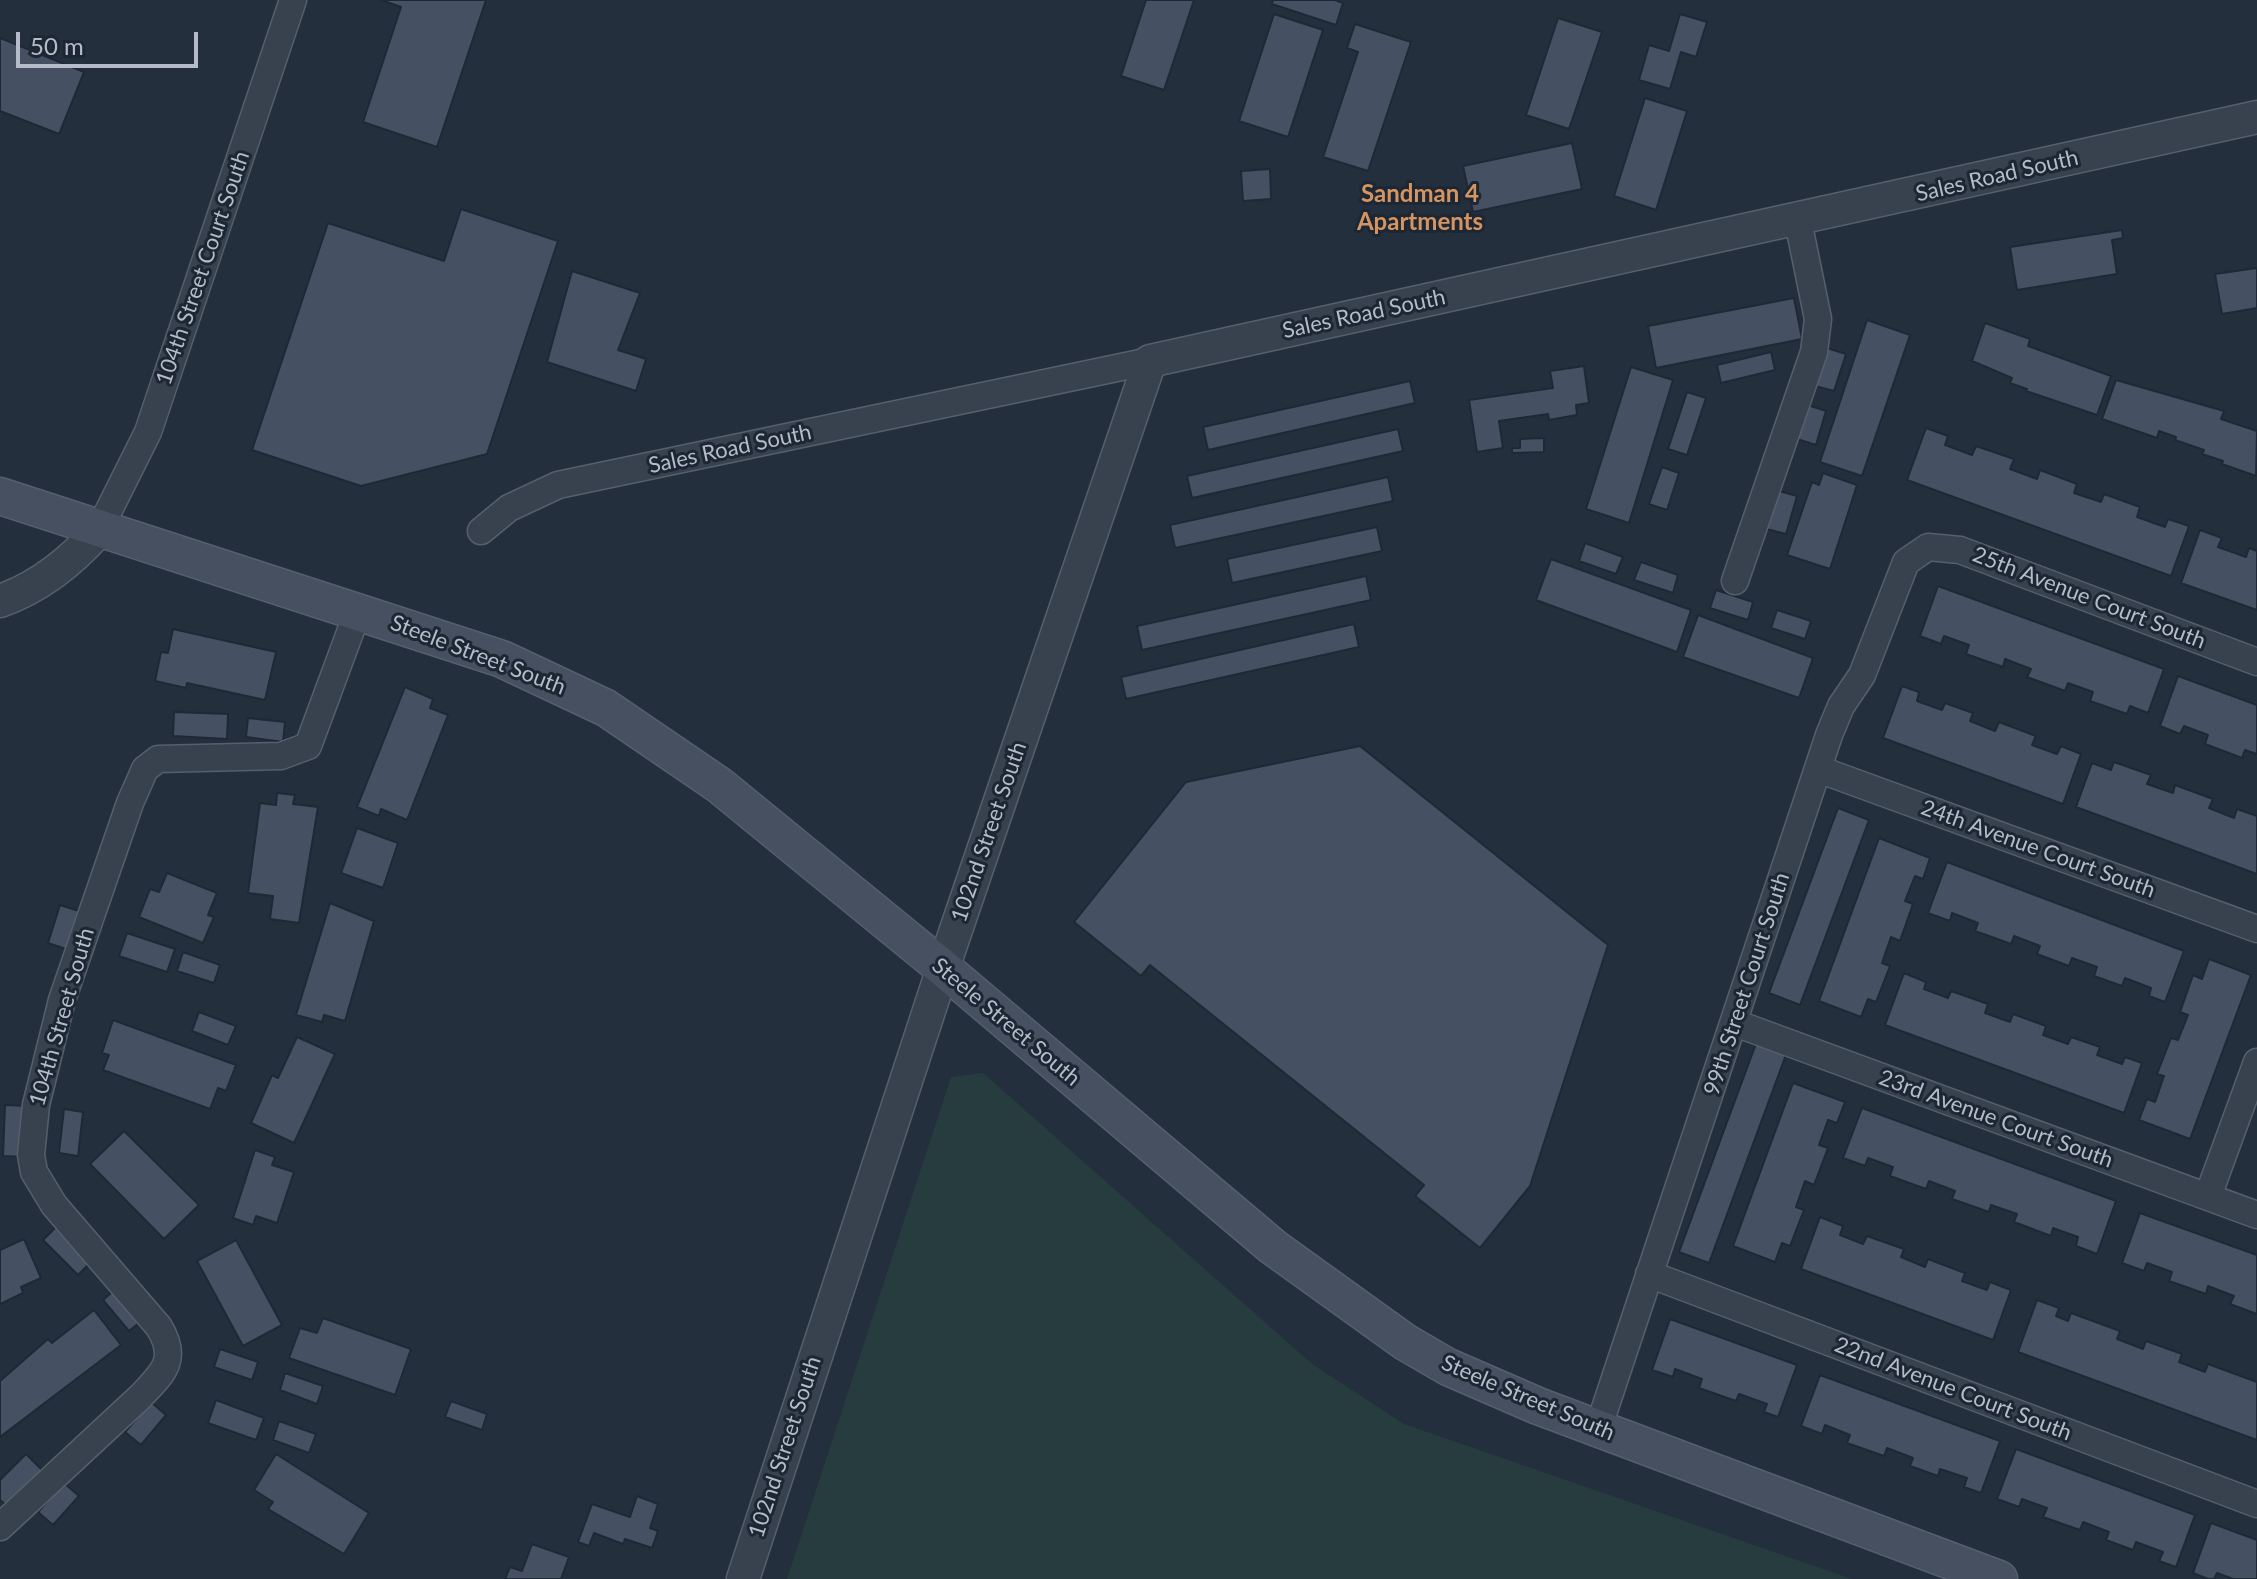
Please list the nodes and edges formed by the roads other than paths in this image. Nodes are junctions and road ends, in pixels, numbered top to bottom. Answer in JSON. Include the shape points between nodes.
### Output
{"nodes":[{"id":1,"x":293,"y":0,"type":"edge"},
{"id":2,"x":2257,"y":117,"type":"edge"},
{"id":3,"x":1798,"y":221,"type":"junction"},
{"id":4,"x":1150,"y":361,"type":"junction"},
{"id":5,"x":0,"y":496,"type":"edge"},
{"id":6,"x":99,"y":530,"type":"junction"},
{"id":7,"x":481,"y":531,"type":"dead end"},
{"id":8,"x":1919,"y":550,"type":"joint"},
{"id":9,"x":1735,"y":581,"type":"dead end"},
{"id":10,"x":0,"y":601,"type":"edge"},
{"id":11,"x":358,"y":611,"type":"junction"},
{"id":12,"x":2257,"y":662,"type":"edge"},
{"id":13,"x":1818,"y":769,"type":"junction"},
{"id":14,"x":2257,"y":929,"type":"edge"},
{"id":15,"x":943,"y":968,"type":"junction"},
{"id":16,"x":1735,"y":1023,"type":"junction"},
{"id":17,"x":2257,"y":1062,"type":"edge"},
{"id":18,"x":2208,"y":1196,"type":"junction"},
{"id":19,"x":2257,"y":1215,"type":"edge"},
{"id":20,"x":1649,"y":1274,"type":"junction"},
{"id":21,"x":1598,"y":1429,"type":"junction"},
{"id":22,"x":2257,"y":1504,"type":"edge"},
{"id":23,"x":0,"y":1527,"type":"edge"},
{"id":24,"x":743,"y":1579,"type":"edge"},
{"id":25,"x":1999,"y":1579,"type":"edge"}],
"edges":[{"from":1,"to":6,"type":"street","name":"104th Street Court South","via":[[148,432]]},
{"from":2,"to":3,"type":"street","name":"Sales Road South"},
{"from":3,"to":4,"type":"street","name":"Sales Road South"},
{"from":3,"to":9,"type":"street","via":[[1818,319],[1814,352]]},
{"from":4,"to":7,"type":"street","name":"Sales Road South","via":[[558,485],[509,508]]},
{"from":4,"to":15,"type":"street","name":"102nd Street South"},
{"from":5,"to":6,"type":"main road","name":"Steele Street South"},
{"from":6,"to":10,"type":"street","via":[[73,560]]},
{"from":6,"to":11,"type":"main road","name":"Steele Street South"},
{"from":8,"to":12,"type":"street","name":"25th Avenue Court South","via":[[1960,550]]},
{"from":8,"to":13,"type":"street","name":"99th Street Court South","via":[[1899,576],[1862,675],[1841,706]]},
{"from":11,"to":15,"type":"main road","name":"Steele Street South","via":[[502,659],[629,721],[719,785]]},
{"from":11,"to":23,"type":"street","name":"104th Street South","via":[[313,738],[301,751],[158,759],[145,769],[130,803],[62,1000],[36,1105],[31,1155],[34,1172],[54,1205],[159,1327],[169,1358],[139,1398]]},
{"from":13,"to":14,"type":"street","name":"24th Avenue Court South"},
{"from":13,"to":16,"type":"street","name":"99th Street Court South"},
{"from":15,"to":21,"type":"main road","name":"Steele Street South","via":[[1273,1247],[1367,1318],[1448,1367]]},
{"from":15,"to":24,"type":"street","name":"102nd Street South"},
{"from":16,"to":18,"type":"street","name":"23rd Avenue Court South"},
{"from":16,"to":20,"type":"street","name":"99th Street Court South"},
{"from":17,"to":18,"type":"street"},
{"from":18,"to":19,"type":"street","name":"23rd Avenue Court South"},
{"from":20,"to":21,"type":"street","name":"99th Street Court South"},
{"from":20,"to":22,"type":"street","name":"22nd Avenue Court South"},
{"from":21,"to":25,"type":"main road","name":"Steele Street South"}]}
